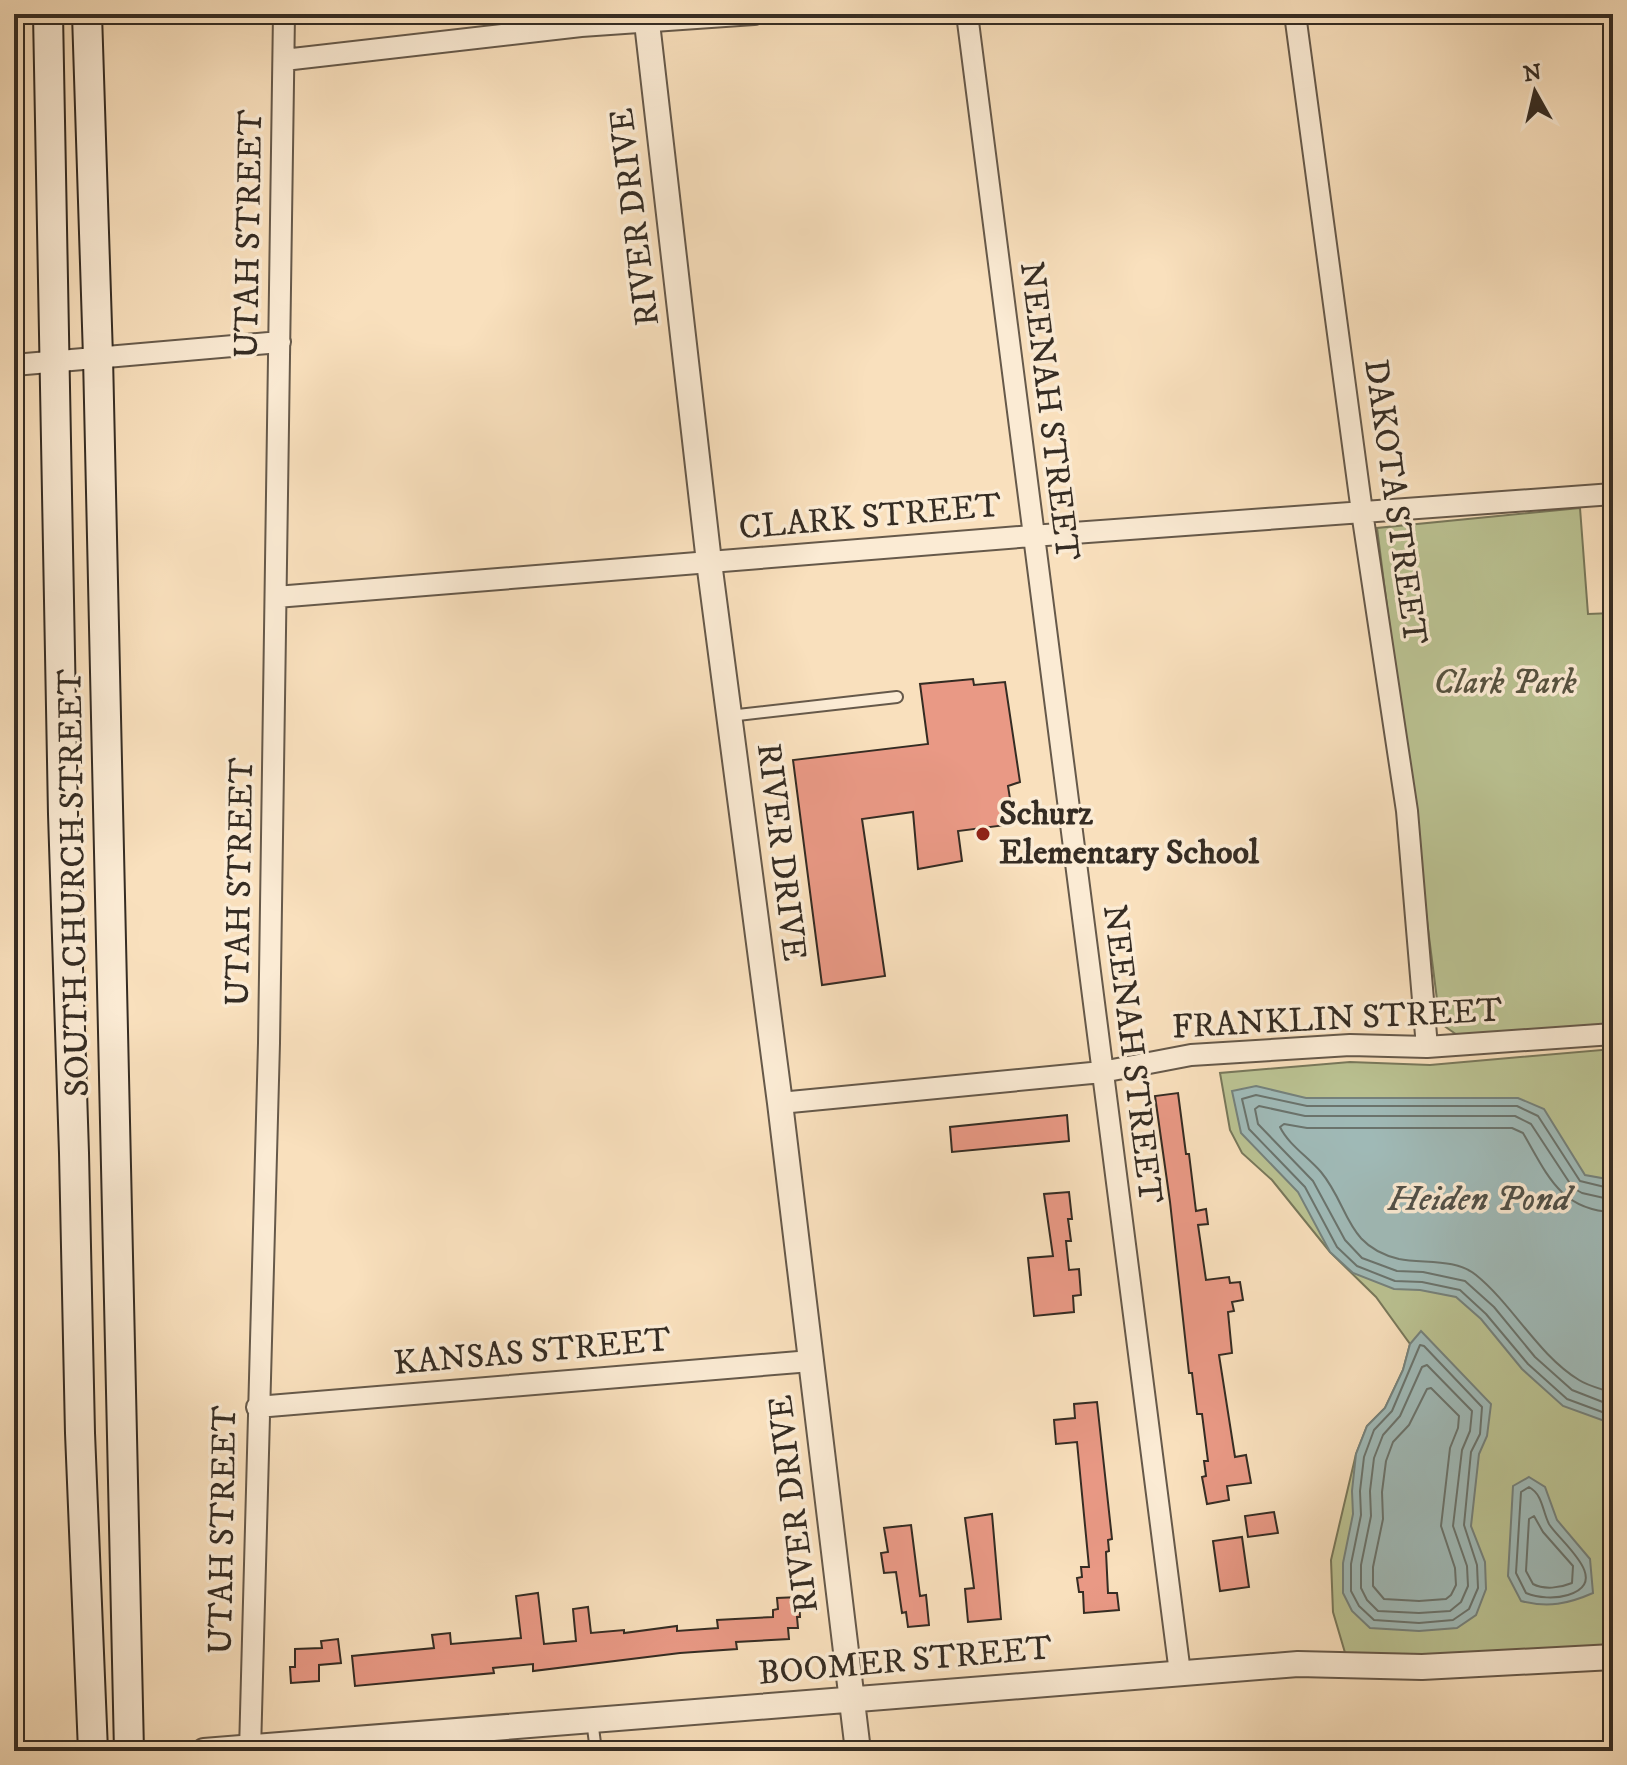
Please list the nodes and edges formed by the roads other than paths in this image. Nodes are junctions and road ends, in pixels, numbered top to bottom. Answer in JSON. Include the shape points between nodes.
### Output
{"nodes":[{"id":1,"x":48,"y":14,"type":"edge"},
{"id":2,"x":87,"y":14,"type":"edge"},
{"id":3,"x":284,"y":14,"type":"edge"},
{"id":4,"x":754,"y":14,"type":"edge"},
{"id":5,"x":967,"y":14,"type":"edge"},
{"id":6,"x":1295,"y":14,"type":"edge"},
{"id":7,"x":646,"y":18,"type":"edge"},
{"id":8,"x":284,"y":60,"type":"junction"},
{"id":9,"x":280,"y":342,"type":"junction"},
{"id":10,"x":98,"y":357,"type":"junction"},
{"id":11,"x":54,"y":360,"type":"junction"},
{"id":12,"x":14,"y":365,"type":"edge"},
{"id":13,"x":1613,"y":494,"type":"edge"},
{"id":14,"x":1362,"y":512,"type":"junction"},
{"id":15,"x":1032,"y":536,"type":"junction"},
{"id":16,"x":709,"y":562,"type":"junction"},
{"id":17,"x":276,"y":597,"type":"junction"},
{"id":18,"x":897,"y":697,"type":"dead end"},
{"id":19,"x":729,"y":716,"type":"junction"},
{"id":20,"x":1613,"y":1034,"type":"edge"},
{"id":21,"x":1427,"y":1047,"type":"junction"},
{"id":22,"x":1102,"y":1072,"type":"junction"},
{"id":23,"x":780,"y":1103,"type":"junction"},
{"id":24,"x":811,"y":1361,"type":"junction"},
{"id":25,"x":257,"y":1407,"type":"junction"},
{"id":26,"x":1613,"y":1657,"type":"edge"},
{"id":27,"x":1180,"y":1673,"type":"junction"},
{"id":28,"x":852,"y":1699,"type":"junction"},
{"id":29,"x":592,"y":1720,"type":"junction"},
{"id":30,"x":387,"y":1744,"type":"edge"},
{"id":31,"x":250,"y":1750,"type":"edge"},
{"id":32,"x":93,"y":1751,"type":"edge"},
{"id":33,"x":129,"y":1751,"type":"edge"},
{"id":34,"x":204,"y":1751,"type":"edge"},
{"id":35,"x":596,"y":1751,"type":"edge"},
{"id":36,"x":858,"y":1751,"type":"edge"}],
"edges":[{"from":1,"to":11,"type":"main road","name":"SOUTH CHURCH STREET"},
{"from":2,"to":10,"type":"main road","name":"SOUTH CHURCH STREET"},
{"from":3,"to":8,"type":"street","name":"UTAH STREET"},
{"from":4,"to":7,"type":"street"},
{"from":5,"to":15,"type":"street","name":"NEENAH STREET"},
{"from":6,"to":14,"type":"street","name":"DAKOTA STREET"},
{"from":7,"to":8,"type":"street"},
{"from":7,"to":16,"type":"street","name":"RIVER DRIVE"},
{"from":8,"to":9,"type":"street","name":"UTAH STREET"},
{"from":9,"to":10,"type":"street"},
{"from":9,"to":17,"type":"street","name":"UTAH STREET"},
{"from":10,"to":11,"type":"street"},
{"from":10,"to":33,"type":"main road","name":"SOUTH CHURCH STREET"},
{"from":11,"to":12,"type":"street"},
{"from":11,"to":32,"type":"main road","name":"SOUTH CHURCH STREET","via":[[62,798]]},
{"from":13,"to":14,"type":"street","name":"CLARK STREET"},
{"from":14,"to":15,"type":"street","name":"CLARK STREET"},
{"from":14,"to":21,"type":"street","name":"DAKOTA STREET","via":[[1407,811]]},
{"from":15,"to":16,"type":"street","name":"CLARK STREET"},
{"from":15,"to":22,"type":"street","name":"NEENAH STREET"},
{"from":16,"to":17,"type":"street","name":"CLARK STREET"},
{"from":16,"to":19,"type":"street","name":"RIVER DRIVE"},
{"from":17,"to":25,"type":"street","name":"UTAH STREET"},
{"from":18,"to":19,"type":"lane"},
{"from":19,"to":23,"type":"street","name":"RIVER DRIVE"},
{"from":20,"to":21,"type":"street","name":"FRANKLIN STREET"},
{"from":21,"to":22,"type":"street","name":"FRANKLIN STREET","via":[[1350,1045],[1191,1055]]},
{"from":22,"to":23,"type":"street","name":"FRANKLIN STREET"},
{"from":22,"to":27,"type":"street","name":"NEENAH STREET"},
{"from":23,"to":24,"type":"street","name":"RIVER DRIVE"},
{"from":24,"to":25,"type":"street","name":"KANSAS STREET"},
{"from":24,"to":28,"type":"street","name":"RIVER DRIVE"},
{"from":25,"to":31,"type":"street","name":"UTAH STREET"},
{"from":26,"to":27,"type":"street","name":"BOOMER STREET","via":[[1422,1667],[1298,1664]]},
{"from":27,"to":28,"type":"street","name":"BOOMER STREET"},
{"from":28,"to":29,"type":"street","name":"BOOMER STREET"},
{"from":28,"to":36,"type":"street","name":"RIVER DRIVE"},
{"from":29,"to":30,"type":"street","name":"BOOMER STREET"},
{"from":29,"to":35,"type":"lane"},
{"from":30,"to":31,"type":"street","name":"BOOMER STREET"},
{"from":31,"to":34,"type":"street","name":"BOOMER STREET"}]}
